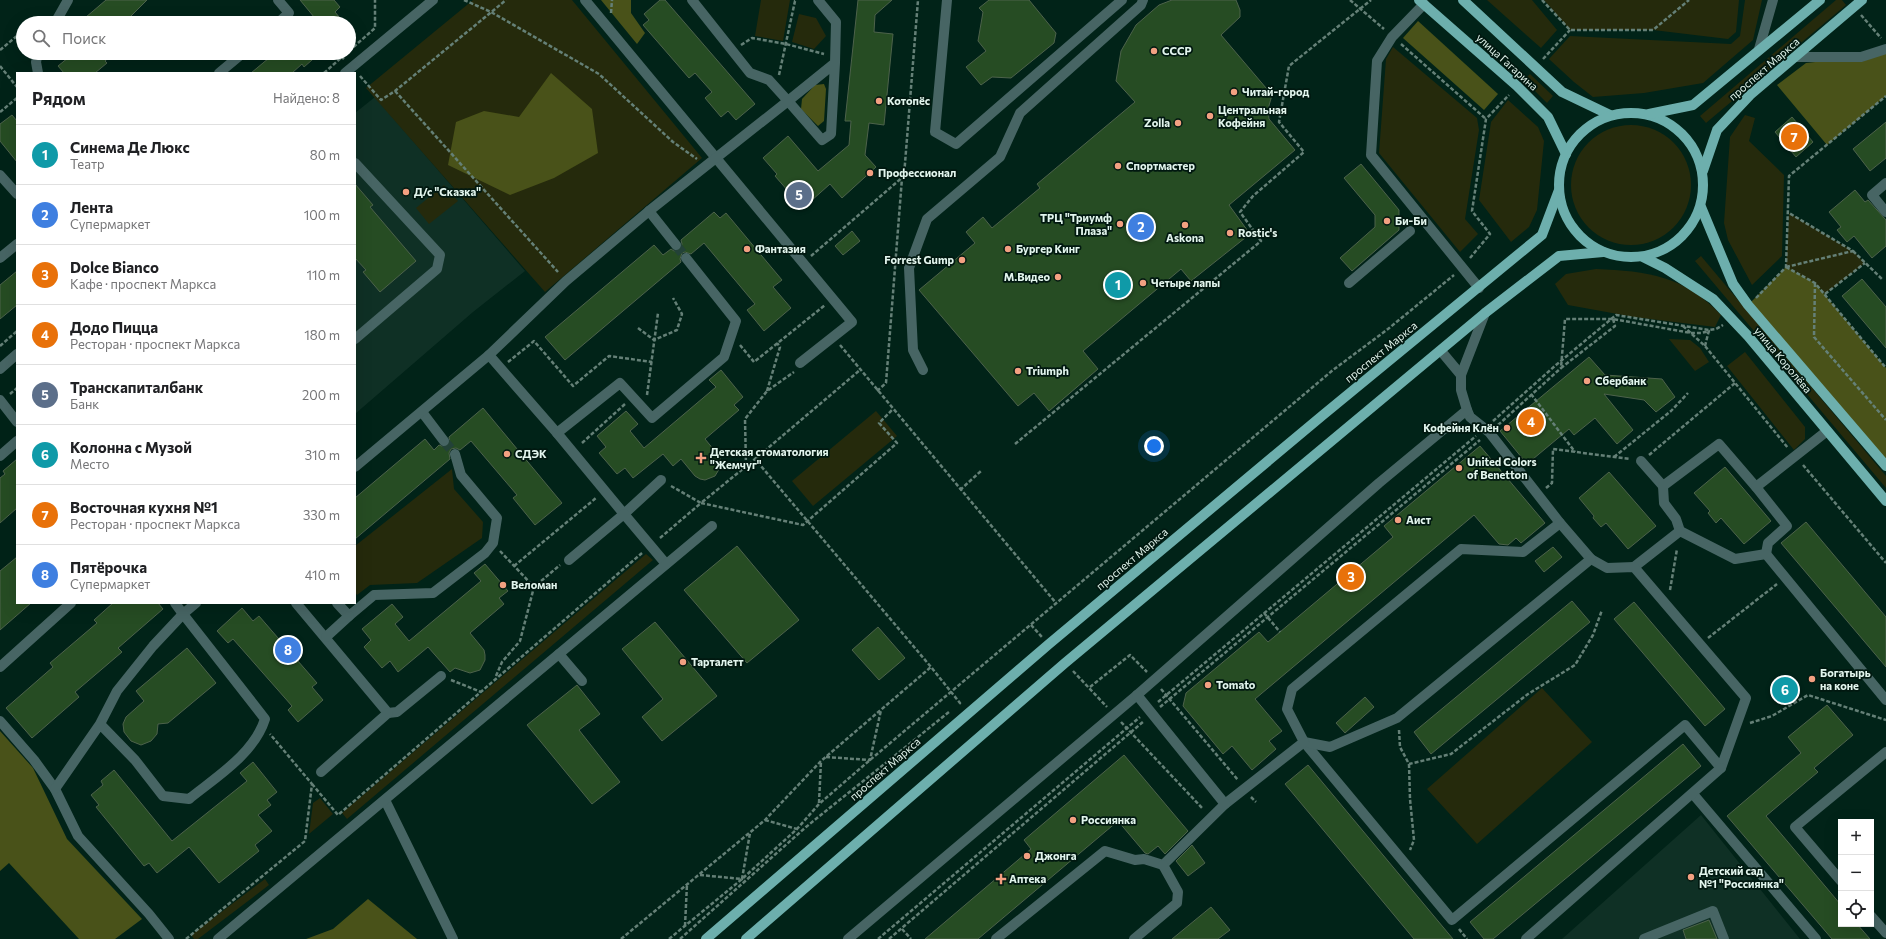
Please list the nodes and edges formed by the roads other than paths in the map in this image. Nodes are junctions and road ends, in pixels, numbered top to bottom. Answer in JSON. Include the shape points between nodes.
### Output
{"nodes":[{"id":1,"x":68,"y":0,"type":"edge"},
{"id":2,"x":278,"y":0,"type":"edge"},
{"id":3,"x":433,"y":0,"type":"edge"},
{"id":4,"x":585,"y":0,"type":"edge"},
{"id":5,"x":692,"y":0,"type":"edge"},
{"id":6,"x":818,"y":0,"type":"edge"},
{"id":7,"x":947,"y":0,"type":"edge"},
{"id":8,"x":1122,"y":0,"type":"edge"},
{"id":9,"x":1143,"y":0,"type":"edge"},
{"id":10,"x":1463,"y":0,"type":"edge"},
{"id":11,"x":1773,"y":0,"type":"edge"},
{"id":12,"x":1820,"y":0,"type":"edge"},
{"id":13,"x":1862,"y":0,"type":"edge"},
{"id":14,"x":1421,"y":2,"type":"edge"},
{"id":15,"x":59,"y":16,"type":"edge"},
{"id":16,"x":286,"y":16,"type":"edge"},
{"id":17,"x":1759,"y":49,"type":"junction"},
{"id":18,"x":1886,"y":49,"type":"edge"},
{"id":19,"x":1796,"y":57,"type":"junction"},
{"id":20,"x":36,"y":60,"type":"edge"},
{"id":21,"x":235,"y":60,"type":"edge"},
{"id":22,"x":835,"y":60,"type":"junction"},
{"id":23,"x":348,"y":70,"type":"edge"},
{"id":24,"x":38,"y":72,"type":"edge"},
{"id":25,"x":220,"y":72,"type":"edge"},
{"id":26,"x":788,"y":101,"type":"junction"},
{"id":27,"x":1649,"y":114,"type":"junction"},
{"id":28,"x":1610,"y":115,"type":"junction"},
{"id":29,"x":1566,"y":154,"type":"junction"},
{"id":30,"x":716,"y":157,"type":"junction"},
{"id":31,"x":356,"y":164,"type":"edge"},
{"id":32,"x":1703,"y":171,"type":"junction"},
{"id":33,"x":0,"y":174,"type":"edge"},
{"id":34,"x":1886,"y":183,"type":"edge"},
{"id":35,"x":1559,"y":190,"type":"junction"},
{"id":36,"x":16,"y":193,"type":"edge"},
{"id":37,"x":1701,"y":207,"type":"junction"},
{"id":38,"x":649,"y":211,"type":"junction"},
{"id":39,"x":1886,"y":212,"type":"edge"},
{"id":40,"x":1410,"y":231,"type":"dead end"},
{"id":41,"x":16,"y":245,"type":"edge"},
{"id":42,"x":676,"y":245,"type":"tunnel mouth"},
{"id":43,"x":1603,"y":252,"type":"junction"},
{"id":44,"x":1643,"y":257,"type":"junction"},
{"id":45,"x":0,"y":258,"type":"edge"},
{"id":46,"x":686,"y":258,"type":"tunnel mouth"},
{"id":47,"x":1349,"y":283,"type":"dead end"},
{"id":48,"x":1479,"y":288,"type":"junction"},
{"id":49,"x":1485,"y":313,"type":"junction"},
{"id":50,"x":356,"y":337,"type":"edge"},
{"id":51,"x":1441,"y":351,"type":"junction"},
{"id":52,"x":16,"y":355,"type":"edge"},
{"id":53,"x":489,"y":355,"type":"junction"},
{"id":54,"x":800,"y":363,"type":"road end"},
{"id":55,"x":0,"y":369,"type":"edge"},
{"id":56,"x":923,"y":370,"type":"dead end"},
{"id":57,"x":1462,"y":375,"type":"junction"},
{"id":58,"x":0,"y":400,"type":"edge"},
{"id":59,"x":1467,"y":410,"type":"junction"},
{"id":60,"x":422,"y":412,"type":"junction"},
{"id":61,"x":16,"y":421,"type":"edge"},
{"id":62,"x":1827,"y":431,"type":"junction"},
{"id":63,"x":557,"y":433,"type":"junction"},
{"id":64,"x":444,"y":441,"type":"tunnel mouth"},
{"id":65,"x":16,"y":442,"type":"edge"},
{"id":66,"x":455,"y":454,"type":"tunnel mouth"},
{"id":67,"x":0,"y":456,"type":"edge"},
{"id":68,"x":1642,"y":461,"type":"road end"},
{"id":69,"x":356,"y":466,"type":"edge"},
{"id":70,"x":1886,"y":466,"type":"edge"},
{"id":71,"x":662,"y":480,"type":"road end"},
{"id":72,"x":1663,"y":486,"type":"junction"},
{"id":73,"x":1756,"y":487,"type":"junction"},
{"id":74,"x":1886,"y":501,"type":"edge"},
{"id":75,"x":624,"y":514,"type":"junction"},
{"id":76,"x":1560,"y":523,"type":"junction"},
{"id":77,"x":712,"y":526,"type":"dead end"},
{"id":78,"x":1680,"y":531,"type":"junction"},
{"id":79,"x":1766,"y":554,"type":"junction"},
{"id":80,"x":1591,"y":559,"type":"junction"},
{"id":81,"x":569,"y":560,"type":"road end"},
{"id":82,"x":666,"y":564,"type":"junction"},
{"id":83,"x":1634,"y":567,"type":"junction"},
{"id":84,"x":71,"y":604,"type":"edge"},
{"id":85,"x":176,"y":604,"type":"edge"},
{"id":86,"x":195,"y":604,"type":"edge"},
{"id":87,"x":297,"y":604,"type":"edge"},
{"id":88,"x":338,"y":604,"type":"edge"},
{"id":89,"x":183,"y":614,"type":"junction"},
{"id":90,"x":349,"y":616,"type":"junction"},
{"id":91,"x":326,"y":637,"type":"junction"},
{"id":92,"x":559,"y":654,"type":"junction"},
{"id":93,"x":0,"y":667,"type":"edge"},
{"id":94,"x":441,"y":676,"type":"road end"},
{"id":95,"x":582,"y":681,"type":"dead end"},
{"id":96,"x":1137,"y":695,"type":"junction"},
{"id":97,"x":1886,"y":700,"type":"edge"},
{"id":98,"x":388,"y":713,"type":"junction"},
{"id":99,"x":0,"y":721,"type":"edge"},
{"id":100,"x":100,"y":724,"type":"junction"},
{"id":101,"x":1304,"y":742,"type":"junction"},
{"id":102,"x":1886,"y":752,"type":"edge"},
{"id":103,"x":1721,"y":768,"type":"junction"},
{"id":104,"x":321,"y":772,"type":"dead end"},
{"id":105,"x":55,"y":789,"type":"junction"},
{"id":106,"x":1693,"y":794,"type":"junction"},
{"id":107,"x":386,"y":800,"type":"junction"},
{"id":108,"x":1225,"y":804,"type":"junction"},
{"id":109,"x":1163,"y":865,"type":"junction"},
{"id":110,"x":1838,"y":877,"type":"edge"},
{"id":111,"x":1874,"y":919,"type":"edge"},
{"id":112,"x":1886,"y":933,"type":"edge"},
{"id":113,"x":169,"y":939,"type":"edge"},
{"id":114,"x":218,"y":939,"type":"edge"},
{"id":115,"x":453,"y":939,"type":"edge"},
{"id":116,"x":706,"y":939,"type":"edge"},
{"id":117,"x":746,"y":939,"type":"edge"},
{"id":118,"x":848,"y":939,"type":"edge"},
{"id":119,"x":996,"y":939,"type":"edge"},
{"id":120,"x":1134,"y":939,"type":"edge"},
{"id":121,"x":1526,"y":939,"type":"edge"},
{"id":122,"x":1644,"y":939,"type":"edge"},
{"id":123,"x":1724,"y":939,"type":"edge"},
{"id":124,"x":1816,"y":939,"type":"edge"}],
"edges":[{"from":1,"to":15,"type":"street"},
{"from":2,"to":16,"type":"street","via":[[289,13]]},
{"from":3,"to":23,"type":"street"},
{"from":4,"to":30,"type":"street"},
{"from":5,"to":26,"type":"street","via":[[750,73],[769,80]]},
{"from":6,"to":22,"type":"street","via":[[836,22]]},
{"from":7,"to":8,"type":"street","via":[[935,132],[956,144]]},
{"from":9,"to":56,"type":"street","via":[[1141,6],[1020,113],[1000,157],[927,219],[910,268],[913,350]]},
{"from":10,"to":28,"type":"main road","name":"улица Гагарина","via":[[1562,92]]},
{"from":11,"to":17,"type":"street"},
{"from":12,"to":17,"type":"main road","name":"проспект Маркса"},
{"from":13,"to":19,"type":"main road","name":"проспект Маркса"},
{"from":14,"to":29,"type":"main road","name":"улица Гагарина","via":[[1518,86],[1548,117]]},
{"from":14,"to":48,"type":"street","via":[[1392,37],[1377,61],[1370,155]]},
{"from":17,"to":27,"type":"main road","name":"проспект Маркса","via":[[1693,105]]},
{"from":18,"to":19,"type":"street","via":[[1861,57]]},
{"from":19,"to":32,"type":"main road","name":"проспект Маркса","via":[[1750,94],[1717,130]]},
{"from":20,"to":24,"type":"street"},
{"from":21,"to":25,"type":"street"},
{"from":22,"to":26,"type":"street"},
{"from":22,"to":26,"type":"street","via":[[831,134],[822,140]]},
{"from":26,"to":30,"type":"street"},
{"from":27,"to":28,"type":"main road","via":[[1630,112]]},
{"from":27,"to":32,"type":"main road","via":[[1670,124],[1685,136],[1696,152]]},
{"from":28,"to":29,"type":"main road","via":[[1577,137]]},
{"from":29,"to":35,"type":"main road","via":[[1560,171]]},
{"from":30,"to":38,"type":"street"},
{"from":30,"to":54,"type":"street","via":[[852,322]]},
{"from":31,"to":50,"type":"street","via":[[440,255],[438,270]]},
{"from":32,"to":37,"type":"main road"},
{"from":33,"to":36,"type":"street"},
{"from":34,"to":39,"type":"street","via":[[1872,195]]},
{"from":35,"to":43,"type":"main road","via":[[1563,210],[1572,227],[1586,242]]},
{"from":35,"to":48,"type":"main road","name":"проспект Маркса","via":[[1542,235]]},
{"from":37,"to":44,"type":"main road","via":[[1692,225],[1679,240],[1662,251]]},
{"from":37,"to":70,"type":"main road","name":"улица Королёва","via":[[1733,284],[1748,305]]},
{"from":38,"to":42,"type":"street"},
{"from":38,"to":53,"type":"street","via":[[566,281]]},
{"from":40,"to":47,"type":"street"},
{"from":41,"to":45,"type":"street"},
{"from":43,"to":44,"type":"main road","via":[[1622,258]]},
{"from":43,"to":49,"type":"main road","via":[[1559,256]]},
{"from":44,"to":62,"type":"main road","name":"улица Королёва","via":[[1672,272],[1713,299],[1748,336]]},
{"from":46,"to":63,"type":"street","via":[[736,321],[724,357],[652,418],[620,383]]},
{"from":48,"to":116,"type":"main road","name":"проспект Маркса","via":[[1049,644]]},
{"from":49,"to":51,"type":"main road"},
{"from":49,"to":57,"type":"street"},
{"from":51,"to":57,"type":"street"},
{"from":51,"to":117,"type":"main road","via":[[1065,663]]},
{"from":52,"to":55,"type":"street"},
{"from":53,"to":60,"type":"street"},
{"from":53,"to":63,"type":"street"},
{"from":57,"to":59,"type":"street","via":[[1461,390]]},
{"from":58,"to":61,"type":"street"},
{"from":59,"to":76,"type":"street","via":[[1470,417],[1485,428]]},
{"from":59,"to":96,"type":"street","via":[[1379,483]]},
{"from":60,"to":64,"type":"street"},
{"from":60,"to":69,"type":"street"},
{"from":62,"to":73,"type":"street"},
{"from":62,"to":74,"type":"main road","name":"улица Королёва"},
{"from":63,"to":75,"type":"street"},
{"from":65,"to":67,"type":"street"},
{"from":66,"to":90,"type":"street","via":[[461,475],[497,518],[493,543],[485,553],[433,592],[374,595]]},
{"from":68,"to":72,"type":"street"},
{"from":71,"to":75,"type":"street"},
{"from":72,"to":73,"type":"street","via":[[1719,444]]},
{"from":72,"to":78,"type":"street","via":[[1664,503],[1676,519]]},
{"from":73,"to":79,"type":"street","via":[[1787,526],[1768,542]]},
{"from":75,"to":81,"type":"street"},
{"from":75,"to":82,"type":"street"},
{"from":76,"to":80,"type":"street"},
{"from":76,"to":101,"type":"street","via":[[1523,552],[1461,549],[1292,689],[1287,709]]},
{"from":77,"to":82,"type":"street"},
{"from":78,"to":79,"type":"street","via":[[1735,559]]},
{"from":78,"to":83,"type":"street"},
{"from":79,"to":97,"type":"street"},
{"from":80,"to":83,"type":"street","via":[[1607,568]]},
{"from":80,"to":101,"type":"street","via":[[1397,718],[1330,747]]},
{"from":82,"to":92,"type":"street"},
{"from":83,"to":103,"type":"street","via":[[1746,698]]},
{"from":84,"to":93,"type":"street"},
{"from":85,"to":89,"type":"street"},
{"from":86,"to":89,"type":"street"},
{"from":87,"to":91,"type":"street"},
{"from":88,"to":90,"type":"street"},
{"from":89,"to":100,"type":"street","via":[[117,691]]},
{"from":89,"to":100,"type":"street","via":[[265,719],[244,755],[189,799],[163,796],[135,760]]},
{"from":90,"to":91,"type":"street"},
{"from":91,"to":98,"type":"street"},
{"from":92,"to":95,"type":"street"},
{"from":92,"to":107,"type":"street"},
{"from":94,"to":98,"type":"street","via":[[397,712]]},
{"from":96,"to":108,"type":"street"},
{"from":96,"to":118,"type":"street"},
{"from":98,"to":104,"type":"street"},
{"from":99,"to":105,"type":"street"},
{"from":100,"to":105,"type":"street"},
{"from":101,"to":103,"type":"street","via":[[1452,920],[1685,725]]},
{"from":101,"to":108,"type":"street"},
{"from":102,"to":110,"type":"street","via":[[1795,827]]},
{"from":103,"to":106,"type":"street"},
{"from":105,"to":113,"type":"street","via":[[78,836]]},
{"from":106,"to":121,"type":"street"},
{"from":106,"to":124,"type":"street"},
{"from":107,"to":114,"type":"street"},
{"from":107,"to":115,"type":"street"},
{"from":108,"to":109,"type":"street"},
{"from":109,"to":119,"type":"street","via":[[1144,859],[1135,860],[1105,850]]},
{"from":109,"to":120,"type":"street","via":[[1178,892],[1177,903]]},
{"from":111,"to":112,"type":"street"},
{"from":122,"to":123,"type":"street","via":[[1714,911]]}]}
